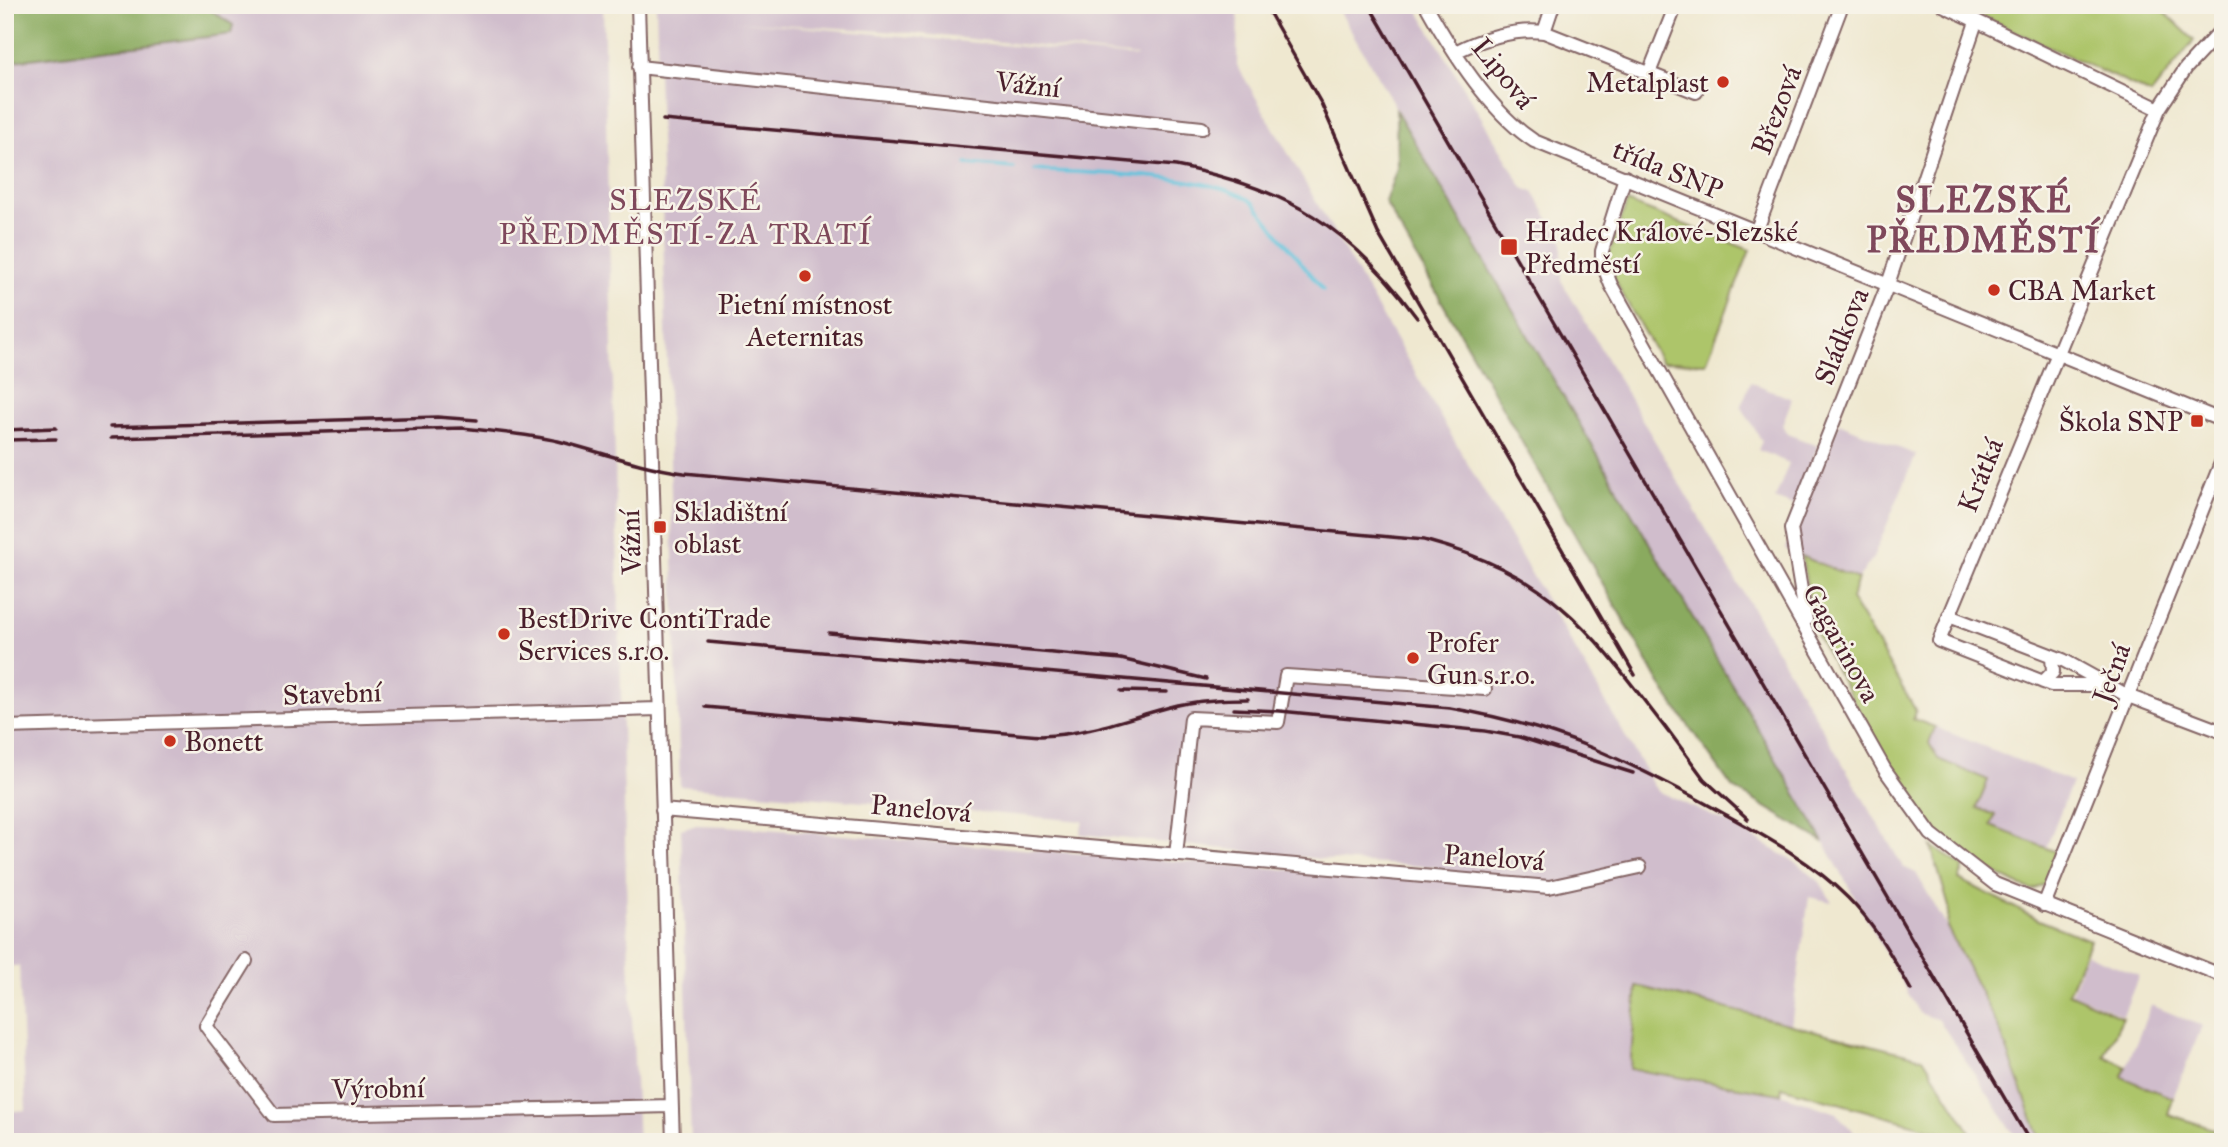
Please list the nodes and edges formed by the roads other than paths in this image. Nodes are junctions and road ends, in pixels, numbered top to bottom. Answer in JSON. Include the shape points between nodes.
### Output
{"nodes":[{"id":1,"x":638,"y":5,"type":"edge"},
{"id":2,"x":1426,"y":5,"type":"edge"},
{"id":3,"x":1553,"y":5,"type":"edge"},
{"id":4,"x":1676,"y":5,"type":"edge"},
{"id":5,"x":1842,"y":5,"type":"edge"},
{"id":6,"x":1942,"y":5,"type":"edge"},
{"id":7,"x":1976,"y":22,"type":"junction"},
{"id":8,"x":2223,"y":28,"type":"edge"},
{"id":9,"x":1544,"y":32,"type":"junction"},
{"id":10,"x":1455,"y":52,"type":"junction"},
{"id":11,"x":639,"y":67,"type":"junction"},
{"id":12,"x":1649,"y":73,"type":"junction"},
{"id":13,"x":1696,"y":92,"type":"dead end"},
{"id":14,"x":2159,"y":109,"type":"junction"},
{"id":15,"x":1202,"y":128,"type":"dead end"},
{"id":16,"x":1524,"y":134,"type":"joint"},
{"id":17,"x":1625,"y":177,"type":"junction"},
{"id":18,"x":1756,"y":232,"type":"junction"},
{"id":19,"x":1888,"y":284,"type":"junction"},
{"id":20,"x":2057,"y":353,"type":"junction"},
{"id":21,"x":2223,"y":421,"type":"edge"},
{"id":22,"x":2223,"y":458,"type":"edge"},
{"id":23,"x":1949,"y":616,"type":"junction"},
{"id":24,"x":1808,"y":631,"type":"junction"},
{"id":25,"x":2052,"y":656,"type":"junction"},
{"id":26,"x":2043,"y":682,"type":"junction"},
{"id":27,"x":2105,"y":685,"type":"junction"},
{"id":28,"x":1485,"y":689,"type":"dead end"},
{"id":29,"x":2128,"y":696,"type":"junction"},
{"id":30,"x":659,"y":709,"type":"junction"},
{"id":31,"x":5,"y":727,"type":"edge"},
{"id":32,"x":2223,"y":732,"type":"edge"},
{"id":33,"x":662,"y":810,"type":"junction"},
{"id":34,"x":1176,"y":855,"type":"junction"},
{"id":35,"x":1640,"y":867,"type":"dead end"},
{"id":36,"x":2044,"y":905,"type":"junction"},
{"id":37,"x":246,"y":961,"type":"dead end"},
{"id":38,"x":2223,"y":976,"type":"edge"},
{"id":39,"x":671,"y":1106,"type":"junction"},
{"id":40,"x":673,"y":1142,"type":"edge"}],
"edges":[{"from":1,"to":11,"type":"street","name":"Vážní"},
{"from":2,"to":10,"type":"street","name":"Lipová"},
{"from":3,"to":9,"type":"street"},
{"from":4,"to":12,"type":"street"},
{"from":5,"to":18,"type":"street","name":"Březová"},
{"from":6,"to":7,"type":"street"},
{"from":7,"to":14,"type":"street"},
{"from":7,"to":19,"type":"street","name":"Sládkova"},
{"from":8,"to":14,"type":"street","name":"Krátká","via":[[2186,68]]},
{"from":9,"to":10,"type":"street","via":[[1527,30]]},
{"from":9,"to":12,"type":"street"},
{"from":10,"to":16,"type":"street","name":"Lipová"},
{"from":11,"to":15,"type":"street","name":"Vážní"},
{"from":11,"to":30,"type":"street","name":"Vážní"},
{"from":12,"to":13,"type":"street"},
{"from":14,"to":20,"type":"street","name":"Krátká"},
{"from":16,"to":17,"type":"street","name":"třída SNP"},
{"from":17,"to":18,"type":"street","name":"třída SNP"},
{"from":17,"to":24,"type":"street","name":"Gagarinova","via":[[1604,242],[1605,272]]},
{"from":18,"to":19,"type":"street","name":"třída SNP"},
{"from":19,"to":20,"type":"street","name":"třída SNP"},
{"from":19,"to":24,"type":"street","name":"Sládkova","via":[[1791,529]]},
{"from":20,"to":21,"type":"street","name":"třída SNP"},
{"from":20,"to":23,"type":"street","name":"Krátká"},
{"from":22,"to":29,"type":"street","name":"Ječná"},
{"from":23,"to":25,"type":"street"},
{"from":23,"to":26,"type":"street","name":"Krátká","via":[[1939,641]]},
{"from":24,"to":36,"type":"street","name":"Gagarinova","via":[[1885,770],[1931,834],[1995,884]]},
{"from":25,"to":26,"type":"street","via":[[2053,672]]},
{"from":25,"to":27,"type":"street"},
{"from":26,"to":27,"type":"street"},
{"from":27,"to":29,"type":"street"},
{"from":28,"to":34,"type":"street","via":[[1286,676],[1278,722],[1191,718]]},
{"from":29,"to":32,"type":"street"},
{"from":29,"to":36,"type":"street","name":"Ječná"},
{"from":30,"to":31,"type":"street","name":"Stavební"},
{"from":30,"to":33,"type":"street","name":"Vážní"},
{"from":33,"to":34,"type":"street","name":"Panelová"},
{"from":33,"to":39,"type":"street","name":"Vážní"},
{"from":34,"to":35,"type":"street","name":"Panelová","via":[[1549,887]]},
{"from":36,"to":38,"type":"street","name":"Gagarinova"},
{"from":37,"to":39,"type":"street","name":"Výrobní","via":[[206,1026],[274,1115]]},
{"from":39,"to":40,"type":"street","name":"Vážní"}]}
